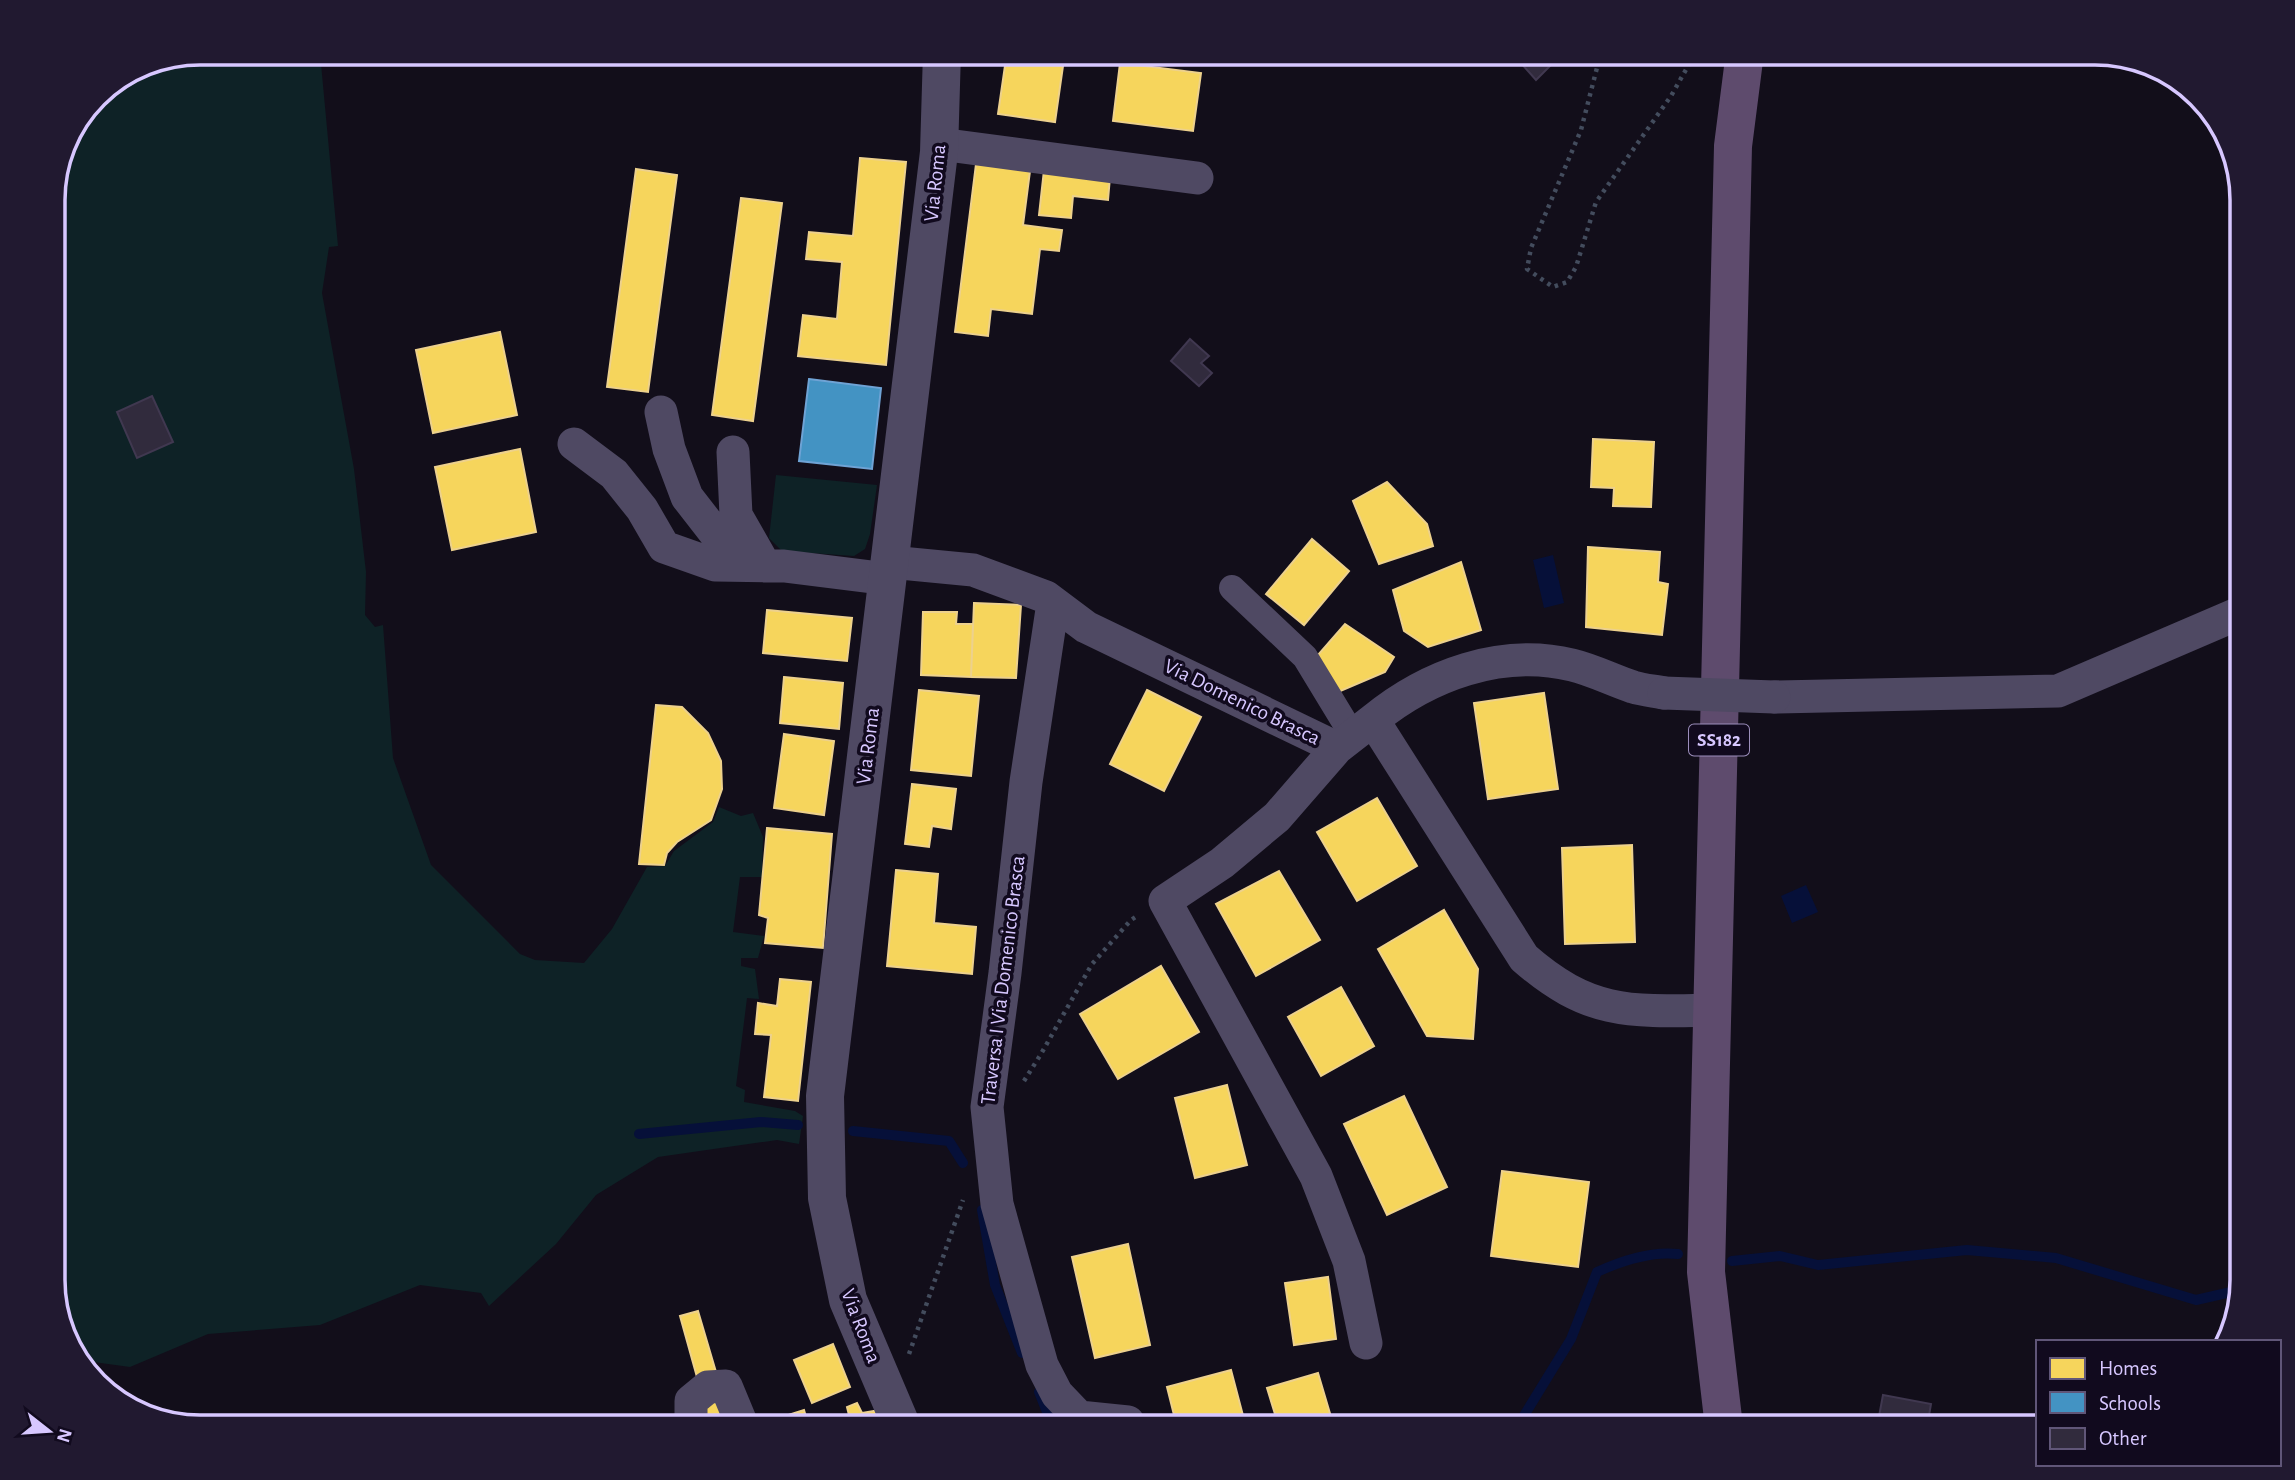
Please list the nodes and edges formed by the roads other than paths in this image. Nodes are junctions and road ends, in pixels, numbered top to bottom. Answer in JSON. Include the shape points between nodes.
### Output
{"nodes":[{"id":1,"x":942,"y":65,"type":"edge"},
{"id":2,"x":1743,"y":65,"type":"edge"},
{"id":3,"x":940,"y":144,"type":"junction"},
{"id":4,"x":1197,"y":178,"type":"dead end"},
{"id":5,"x":661,"y":412,"type":"dead end"},
{"id":6,"x":574,"y":444,"type":"dead end"},
{"id":7,"x":733,"y":453,"type":"dead end"},
{"id":8,"x":753,"y":565,"type":"junction"},
{"id":9,"x":889,"y":570,"type":"junction"},
{"id":10,"x":1232,"y":588,"type":"dead end"},
{"id":11,"x":1054,"y":603,"type":"junction"},
{"id":12,"x":2230,"y":617,"type":"edge"},
{"id":13,"x":1354,"y":735,"type":"junction"},
{"id":14,"x":1713,"y":1010,"type":"junction"},
{"id":15,"x":1366,"y":1343,"type":"dead end"},
{"id":16,"x":691,"y":1415,"type":"edge"},
{"id":17,"x":738,"y":1415,"type":"edge"},
{"id":18,"x":897,"y":1415,"type":"edge"},
{"id":19,"x":1077,"y":1415,"type":"edge"},
{"id":20,"x":1723,"y":1415,"type":"edge"}],
"edges":[{"from":1,"to":3,"type":"street","name":"Via Roma"},
{"from":2,"to":14,"type":"main road","number":"SS182","via":[[1733,146]]},
{"from":3,"to":4,"type":"street"},
{"from":3,"to":9,"type":"street","name":"Via Roma"},
{"from":5,"to":8,"type":"street","via":[[668,449],[687,496]]},
{"from":6,"to":8,"type":"street","name":"Via Domenico Brasca","via":[[614,474],[664,547],[715,565]]},
{"from":7,"to":8,"type":"street","via":[[736,515]]},
{"from":8,"to":9,"type":"street","name":"Via Domenico Brasca"},
{"from":9,"to":11,"type":"street","name":"Via Domenico Brasca","via":[[973,570]]},
{"from":9,"to":18,"type":"street","name":"Via Roma","via":[[825,1096],[827,1198],[848,1300]]},
{"from":10,"to":13,"type":"street","via":[[1305,657]]},
{"from":11,"to":13,"type":"street","name":"Via Domenico Brasca","via":[[1086,627]]},
{"from":11,"to":19,"type":"street","name":"Traversa I Via Domenico Brasca","via":[[1026,782],[987,1107],[997,1204],[1042,1365],[1057,1394]]},
{"from":12,"to":13,"type":"street","bridge":true,"via":[[2058,691],[1774,697],[1664,693],[1572,665],[1532,659],[1487,663],[1429,683],[1396,701]]},
{"from":13,"to":14,"type":"street","via":[[1524,958],[1543,975],[1606,1006],[1645,1012]]},
{"from":13,"to":15,"type":"street","via":[[1277,817],[1166,901],[1316,1176],[1349,1261]]},
{"from":14,"to":20,"type":"main road","number":"SS182","via":[[1706,1272]]},
{"from":16,"to":17,"type":"street","via":[[691,1401],[708,1387],[726,1386]]}]}
